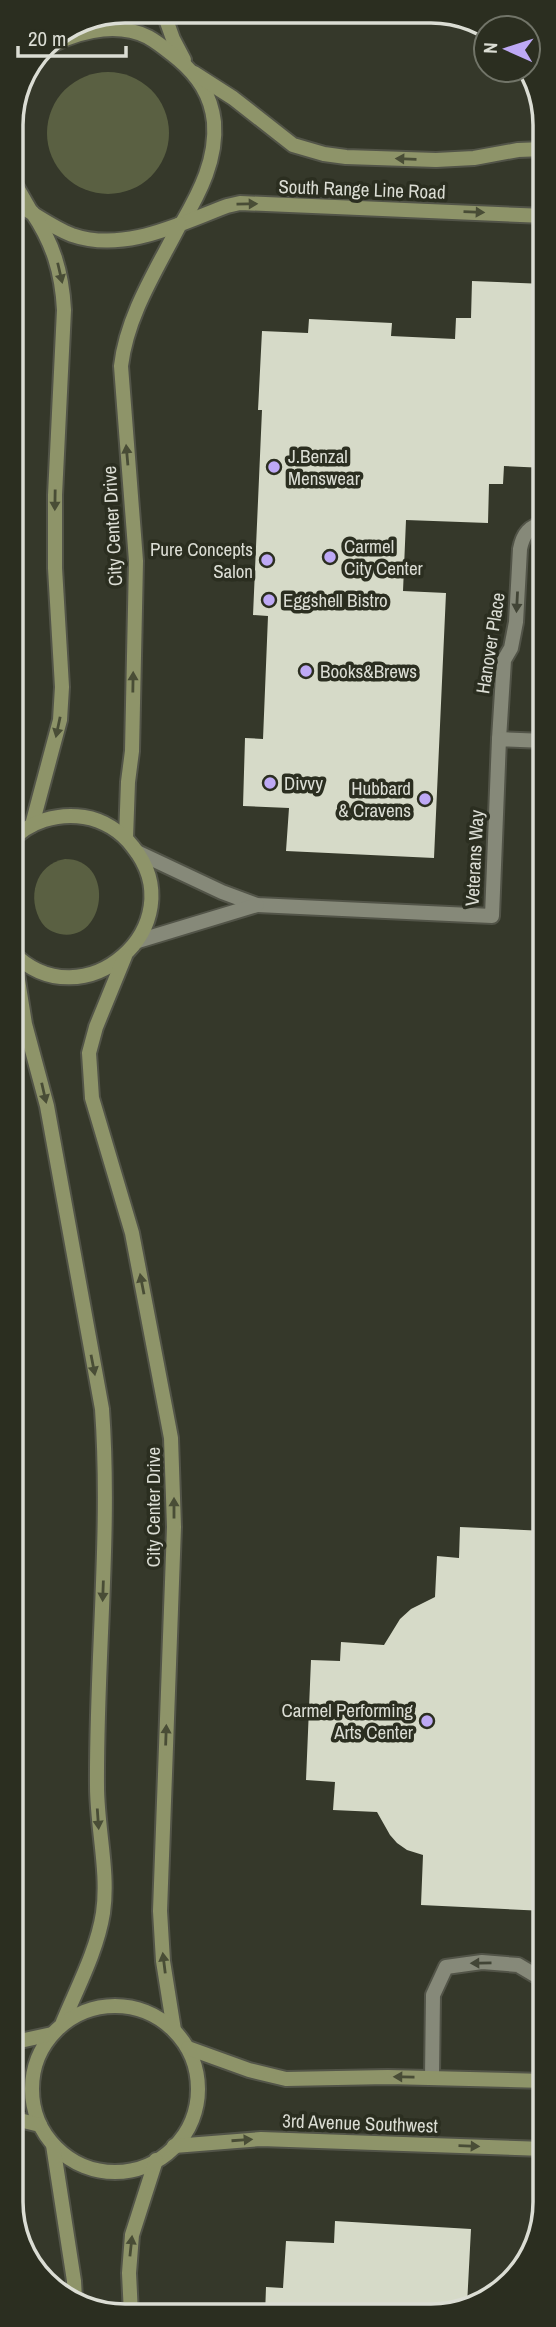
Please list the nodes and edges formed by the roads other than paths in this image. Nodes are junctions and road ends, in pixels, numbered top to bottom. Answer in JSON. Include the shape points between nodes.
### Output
{"nodes":[{"id":1,"x":167,"y":23,"type":"edge"},
{"id":2,"x":76,"y":35,"type":"edge"},
{"id":3,"x":191,"y":70,"type":"junction"},
{"id":4,"x":533,"y":149,"type":"edge"},
{"id":5,"x":23,"y":198,"type":"edge"},
{"id":6,"x":23,"y":208,"type":"edge"},
{"id":7,"x":31,"y":212,"type":"junction"},
{"id":8,"x":533,"y":216,"type":"edge"},
{"id":9,"x":181,"y":224,"type":"junction"},
{"id":10,"x":533,"y":528,"type":"edge"},
{"id":11,"x":499,"y":739,"type":"junction"},
{"id":12,"x":533,"y":740,"type":"edge"},
{"id":13,"x":32,"y":825,"type":"junction"},
{"id":14,"x":23,"y":832,"type":"edge"},
{"id":15,"x":126,"y":838,"type":"junction"},
{"id":16,"x":137,"y":852,"type":"junction"},
{"id":17,"x":257,"y":905,"type":"junction"},
{"id":18,"x":138,"y":941,"type":"junction"},
{"id":19,"x":125,"y":956,"type":"junction"},
{"id":20,"x":23,"y":961,"type":"edge"},
{"id":21,"x":23,"y":1013,"type":"edge"},
{"id":22,"x":533,"y":1974,"type":"edge"},
{"id":23,"x":63,"y":2022,"type":"junction"},
{"id":24,"x":174,"y":2030,"type":"junction"},
{"id":25,"x":52,"y":2034,"type":"junction"},
{"id":26,"x":23,"y":2041,"type":"edge"},
{"id":27,"x":188,"y":2048,"type":"junction"},
{"id":28,"x":432,"y":2077,"type":"junction"},
{"id":29,"x":533,"y":2081,"type":"edge"},
{"id":30,"x":23,"y":2120,"type":"edge"},
{"id":31,"x":40,"y":2124,"type":"junction"},
{"id":32,"x":53,"y":2145,"type":"junction"},
{"id":33,"x":174,"y":2146,"type":"junction"},
{"id":34,"x":533,"y":2148,"type":"edge"},
{"id":35,"x":156,"y":2160,"type":"junction"},
{"id":36,"x":75,"y":2291,"type":"edge"},
{"id":37,"x":131,"y":2304,"type":"edge"}],
"edges":[{"from":1,"to":3,"type":"street","name":"City Center Drive"},
{"from":2,"to":3,"type":"street","name":"South Range Line Road","via":[[115,30],[146,36]]},
{"from":4,"to":3,"type":"street","name":"South Range Line Road","one_way":true,"via":[[436,160],[317,152],[293,145]]},
{"from":3,"to":9,"type":"street","name":"City Center Drive","via":[[211,105],[214,140],[207,172]]},
{"from":5,"to":7,"type":"street"},
{"from":6,"to":7,"type":"street"},
{"from":7,"to":9,"type":"street","name":"South Range Line Road","via":[[71,234],[97,240],[127,240]]},
{"from":7,"to":13,"type":"street","one_way":true,"via":[[56,255],[64,310],[55,556],[61,709]]},
{"from":9,"to":8,"type":"street","name":"South Range Line Road","one_way":true,"via":[[240,204]]},
{"from":15,"to":9,"type":"street","name":"City Center Drive","one_way":true,"via":[[136,561],[121,366],[132,320]]},
{"from":10,"to":11,"type":"street","name":"Hanover Place","one_way":true,"via":[[520,549],[516,622],[511,648],[503,660]]},
{"from":11,"to":12,"type":"street"},
{"from":11,"to":17,"type":"street","name":"Veterans Way","via":[[492,916]]},
{"from":13,"to":14,"type":"street"},
{"from":13,"to":15,"type":"street","via":[[73,816],[92,819]]},
{"from":15,"to":16,"type":"street"},
{"from":16,"to":17,"type":"street"},
{"from":16,"to":18,"type":"street","via":[[146,868],[151,905]]},
{"from":17,"to":18,"type":"street"},
{"from":18,"to":19,"type":"street"},
{"from":19,"to":20,"type":"street","via":[[105,970],[82,977],[58,977]]},
{"from":24,"to":19,"type":"street","name":"City Center Drive","one_way":true,"via":[[160,1911],[174,1527],[172,1438],[132,1233],[92,1098],[89,1053]]},
{"from":21,"to":23,"type":"street","one_way":true,"via":[[47,1106],[102,1409],[106,1457],[97,1787],[104,1901],[101,1926]]},
{"from":22,"to":28,"type":"street","one_way":true,"via":[[518,1965],[482,1962],[446,1967],[433,1995]]},
{"from":23,"to":24,"type":"street","via":[[107,2006],[131,2007],[155,2015]]},
{"from":23,"to":25,"type":"street"},
{"from":24,"to":27,"type":"street"},
{"from":25,"to":26,"type":"street"},
{"from":25,"to":31,"type":"street","via":[[37,2058],[33,2078],[33,2102]]},
{"from":28,"to":27,"type":"street","one_way":true,"via":[[286,2079]]},
{"from":27,"to":33,"type":"street","via":[[198,2094],[193,2117]]},
{"from":28,"to":29,"type":"street"},
{"from":30,"to":31,"type":"street"},
{"from":31,"to":32,"type":"street"},
{"from":32,"to":35,"type":"street","via":[[71,2160],[95,2169],[120,2172]]},
{"from":32,"to":36,"type":"street"},
{"from":33,"to":34,"type":"street","name":"3rd Avenue Southwest","one_way":true,"via":[[261,2139]]},
{"from":33,"to":35,"type":"street"},
{"from":37,"to":35,"type":"street","one_way":true,"via":[[132,2235]]}]}
